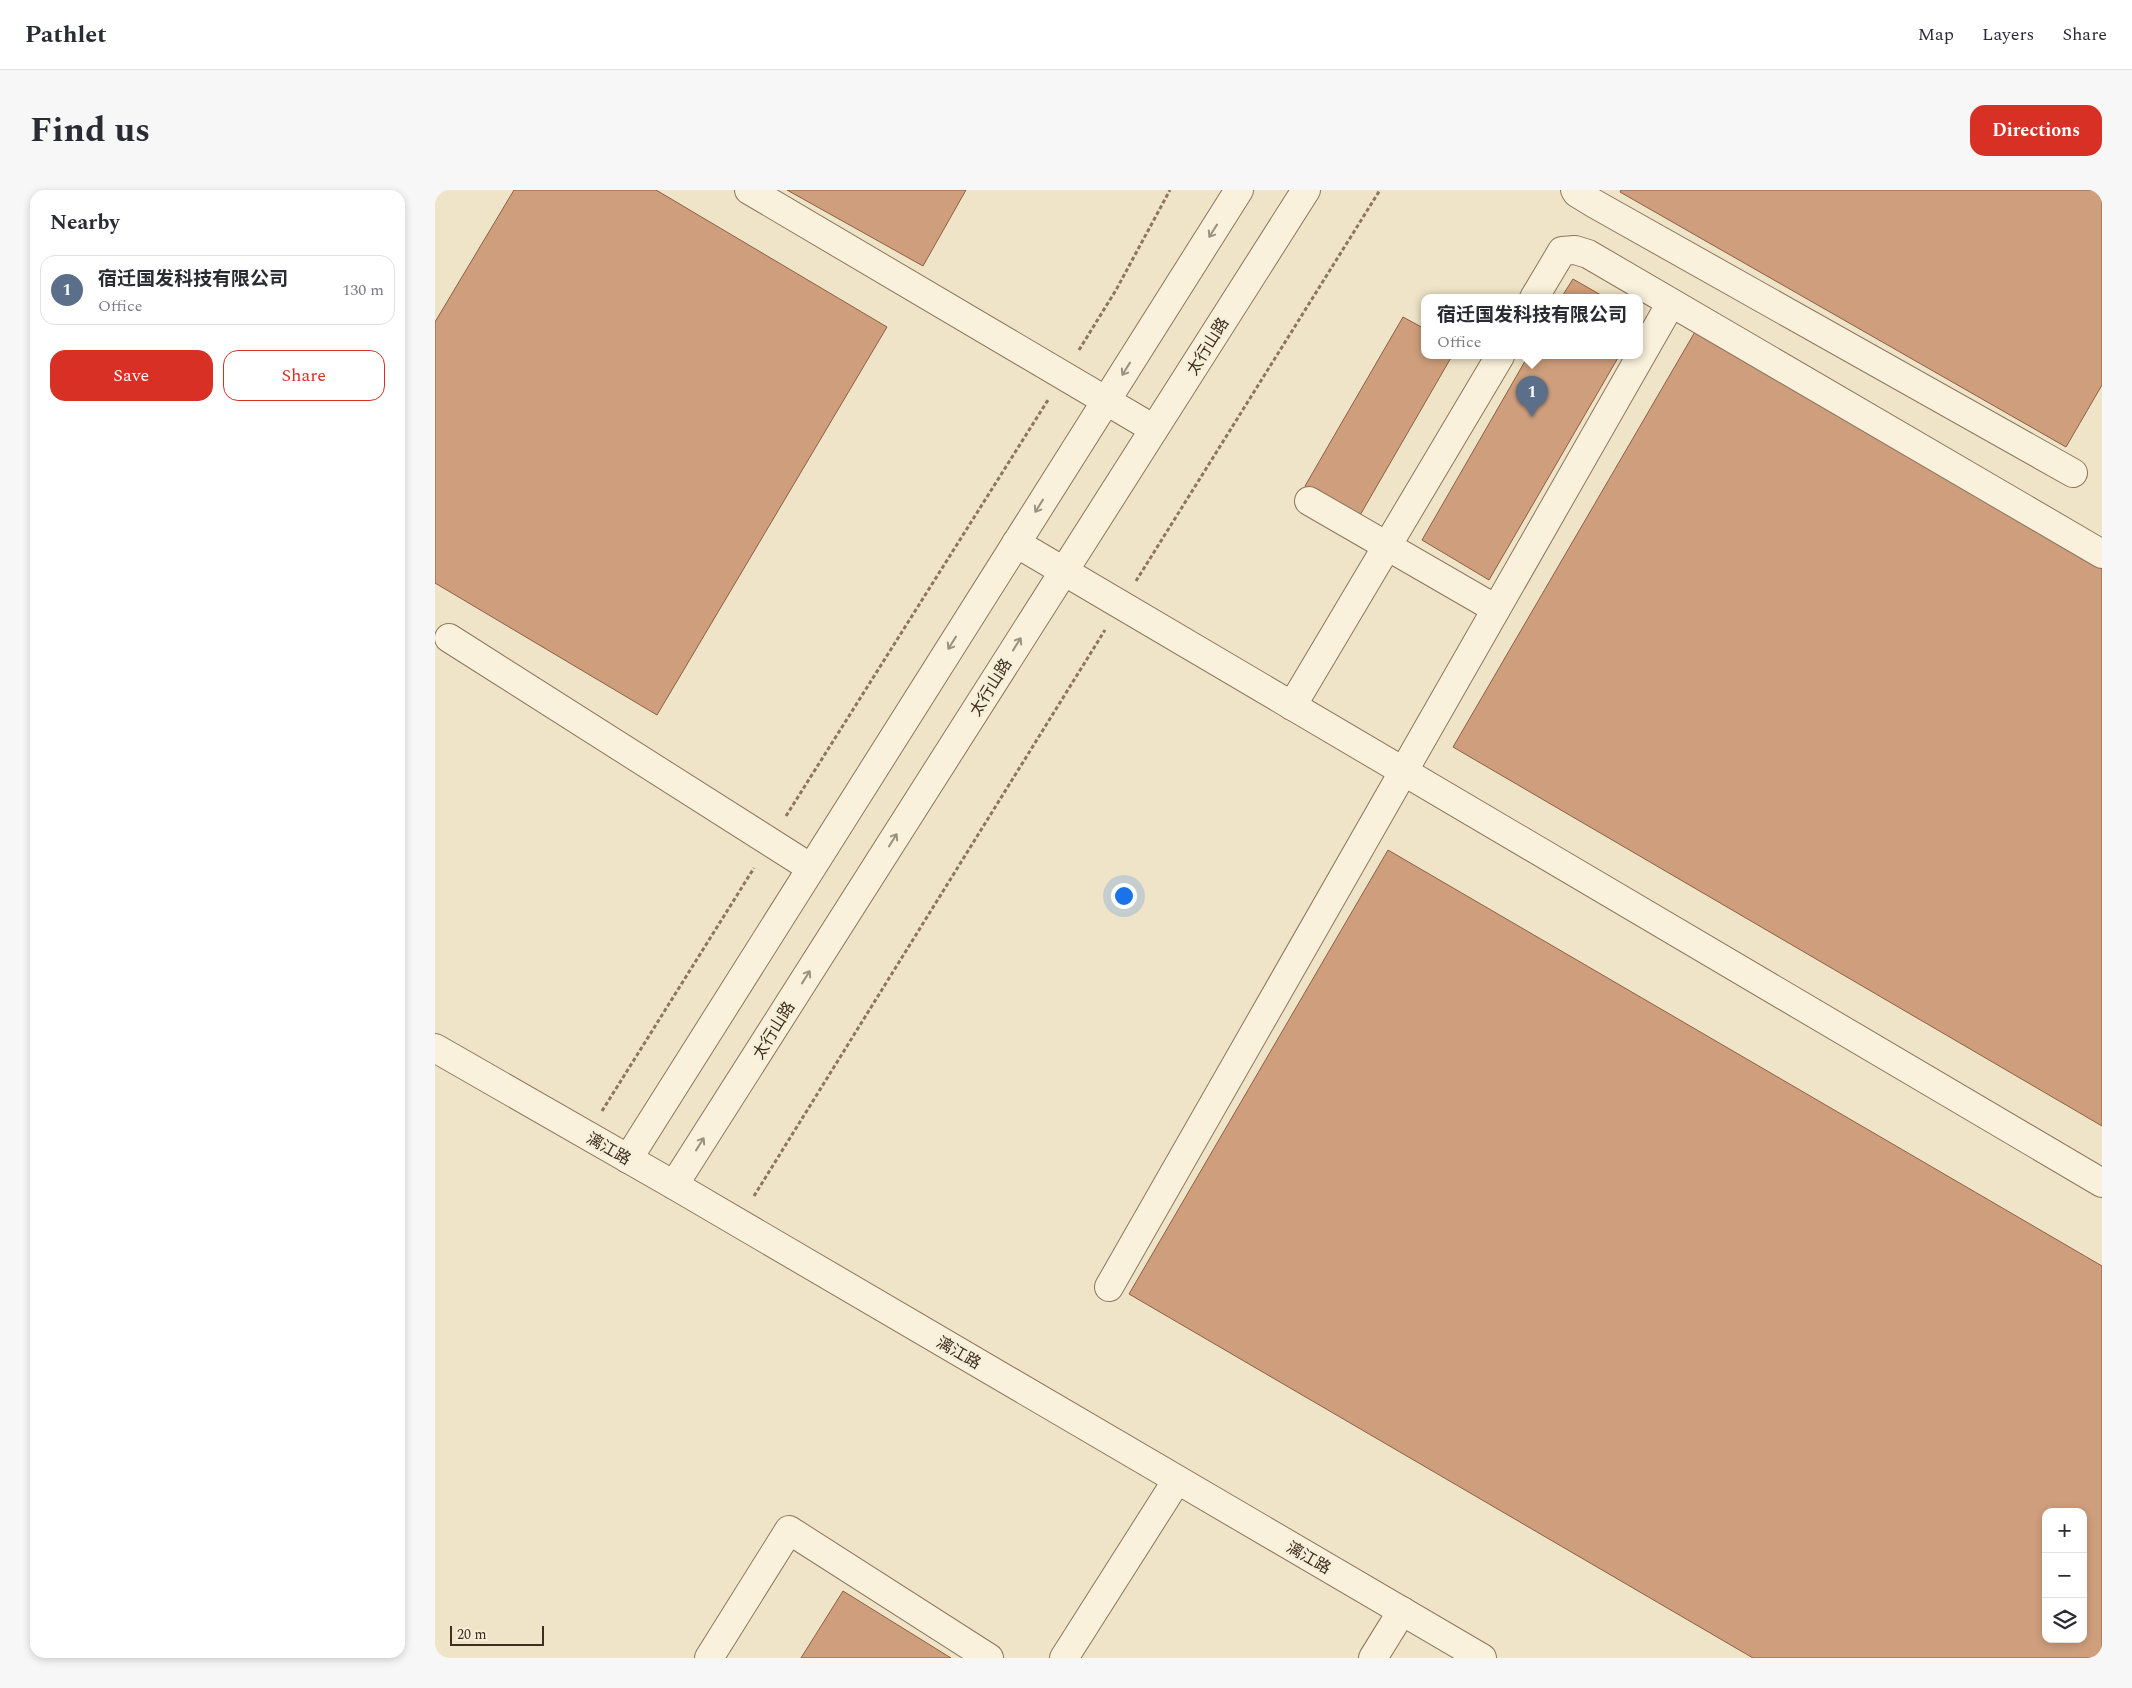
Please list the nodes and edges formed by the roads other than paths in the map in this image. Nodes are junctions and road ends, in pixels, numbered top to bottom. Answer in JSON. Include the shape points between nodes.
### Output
{"nodes":[{"id":1,"x":749,"y":190,"type":"edge"},
{"id":2,"x":1239,"y":190,"type":"edge"},
{"id":3,"x":1306,"y":190,"type":"edge"},
{"id":4,"x":1575,"y":190,"type":"edge"},
{"id":5,"x":1536,"y":294,"type":"edge"},
{"id":6,"x":1671,"y":303,"type":"junction"},
{"id":7,"x":1643,"y":352,"type":"edge"},
{"id":8,"x":1498,"y":359,"type":"edge"},
{"id":9,"x":1639,"y":359,"type":"edge"},
{"id":10,"x":1106,"y":400,"type":"junction"},
{"id":11,"x":1154,"y":429,"type":"junction"},
{"id":12,"x":2073,"y":473,"type":"dead end"},
{"id":13,"x":1309,"y":501,"type":"dead end"},
{"id":14,"x":1016,"y":543,"type":"junction"},
{"id":15,"x":1387,"y":546,"type":"junction"},
{"id":16,"x":2102,"y":554,"type":"edge"},
{"id":17,"x":1063,"y":571,"type":"junction"},
{"id":18,"x":1496,"y":609,"type":"junction"},
{"id":19,"x":449,"y":638,"type":"dead end"},
{"id":20,"x":1292,"y":706,"type":"junction"},
{"id":21,"x":1403,"y":771,"type":"junction"},
{"id":22,"x":811,"y":868,"type":"junction"},
{"id":23,"x":435,"y":1048,"type":"edge"},
{"id":24,"x":628,"y":1159,"type":"junction"},
{"id":25,"x":2102,"y":1183,"type":"edge"},
{"id":26,"x":674,"y":1185,"type":"junction"},
{"id":27,"x":1109,"y":1286,"type":"dead end"},
{"id":28,"x":1177,"y":1480,"type":"junction"},
{"id":29,"x":1402,"y":1611,"type":"junction"},
{"id":30,"x":709,"y":1658,"type":"edge"},
{"id":31,"x":989,"y":1658,"type":"edge"},
{"id":32,"x":1064,"y":1658,"type":"edge"},
{"id":33,"x":1373,"y":1658,"type":"edge"},
{"id":34,"x":1482,"y":1658,"type":"edge"}],
"edges":[{"from":1,"to":10,"type":"street"},
{"from":2,"to":10,"type":"street","one_way":true},
{"from":3,"to":11,"type":"street","name":"太行山路"},
{"from":4,"to":12,"type":"street"},
{"from":5,"to":6,"type":"street","via":[[1562,251],[1575,250],[1588,254]]},
{"from":6,"to":7,"type":"street"},
{"from":6,"to":16,"type":"street"},
{"from":8,"to":15,"type":"street"},
{"from":9,"to":18,"type":"street"},
{"from":10,"to":11,"type":"street"},
{"from":10,"to":14,"type":"street","one_way":true},
{"from":11,"to":17,"type":"street","name":"太行山路"},
{"from":13,"to":15,"type":"street"},
{"from":14,"to":17,"type":"street"},
{"from":14,"to":22,"type":"street","one_way":true},
{"from":15,"to":18,"type":"street"},
{"from":15,"to":20,"type":"street"},
{"from":17,"to":20,"type":"street"},
{"from":26,"to":17,"type":"street","name":"太行山路","one_way":true},
{"from":18,"to":21,"type":"street"},
{"from":19,"to":22,"type":"street"},
{"from":20,"to":21,"type":"street"},
{"from":21,"to":25,"type":"street"},
{"from":21,"to":27,"type":"street"},
{"from":22,"to":24,"type":"street"},
{"from":23,"to":24,"type":"street","name":"漓江路"},
{"from":24,"to":26,"type":"street","name":"漓江路"},
{"from":26,"to":28,"type":"street","name":"漓江路"},
{"from":28,"to":29,"type":"street","name":"漓江路"},
{"from":28,"to":32,"type":"street"},
{"from":29,"to":33,"type":"street"},
{"from":29,"to":34,"type":"street","name":"漓江路"},
{"from":30,"to":31,"type":"street","via":[[789,1530]]}]}
